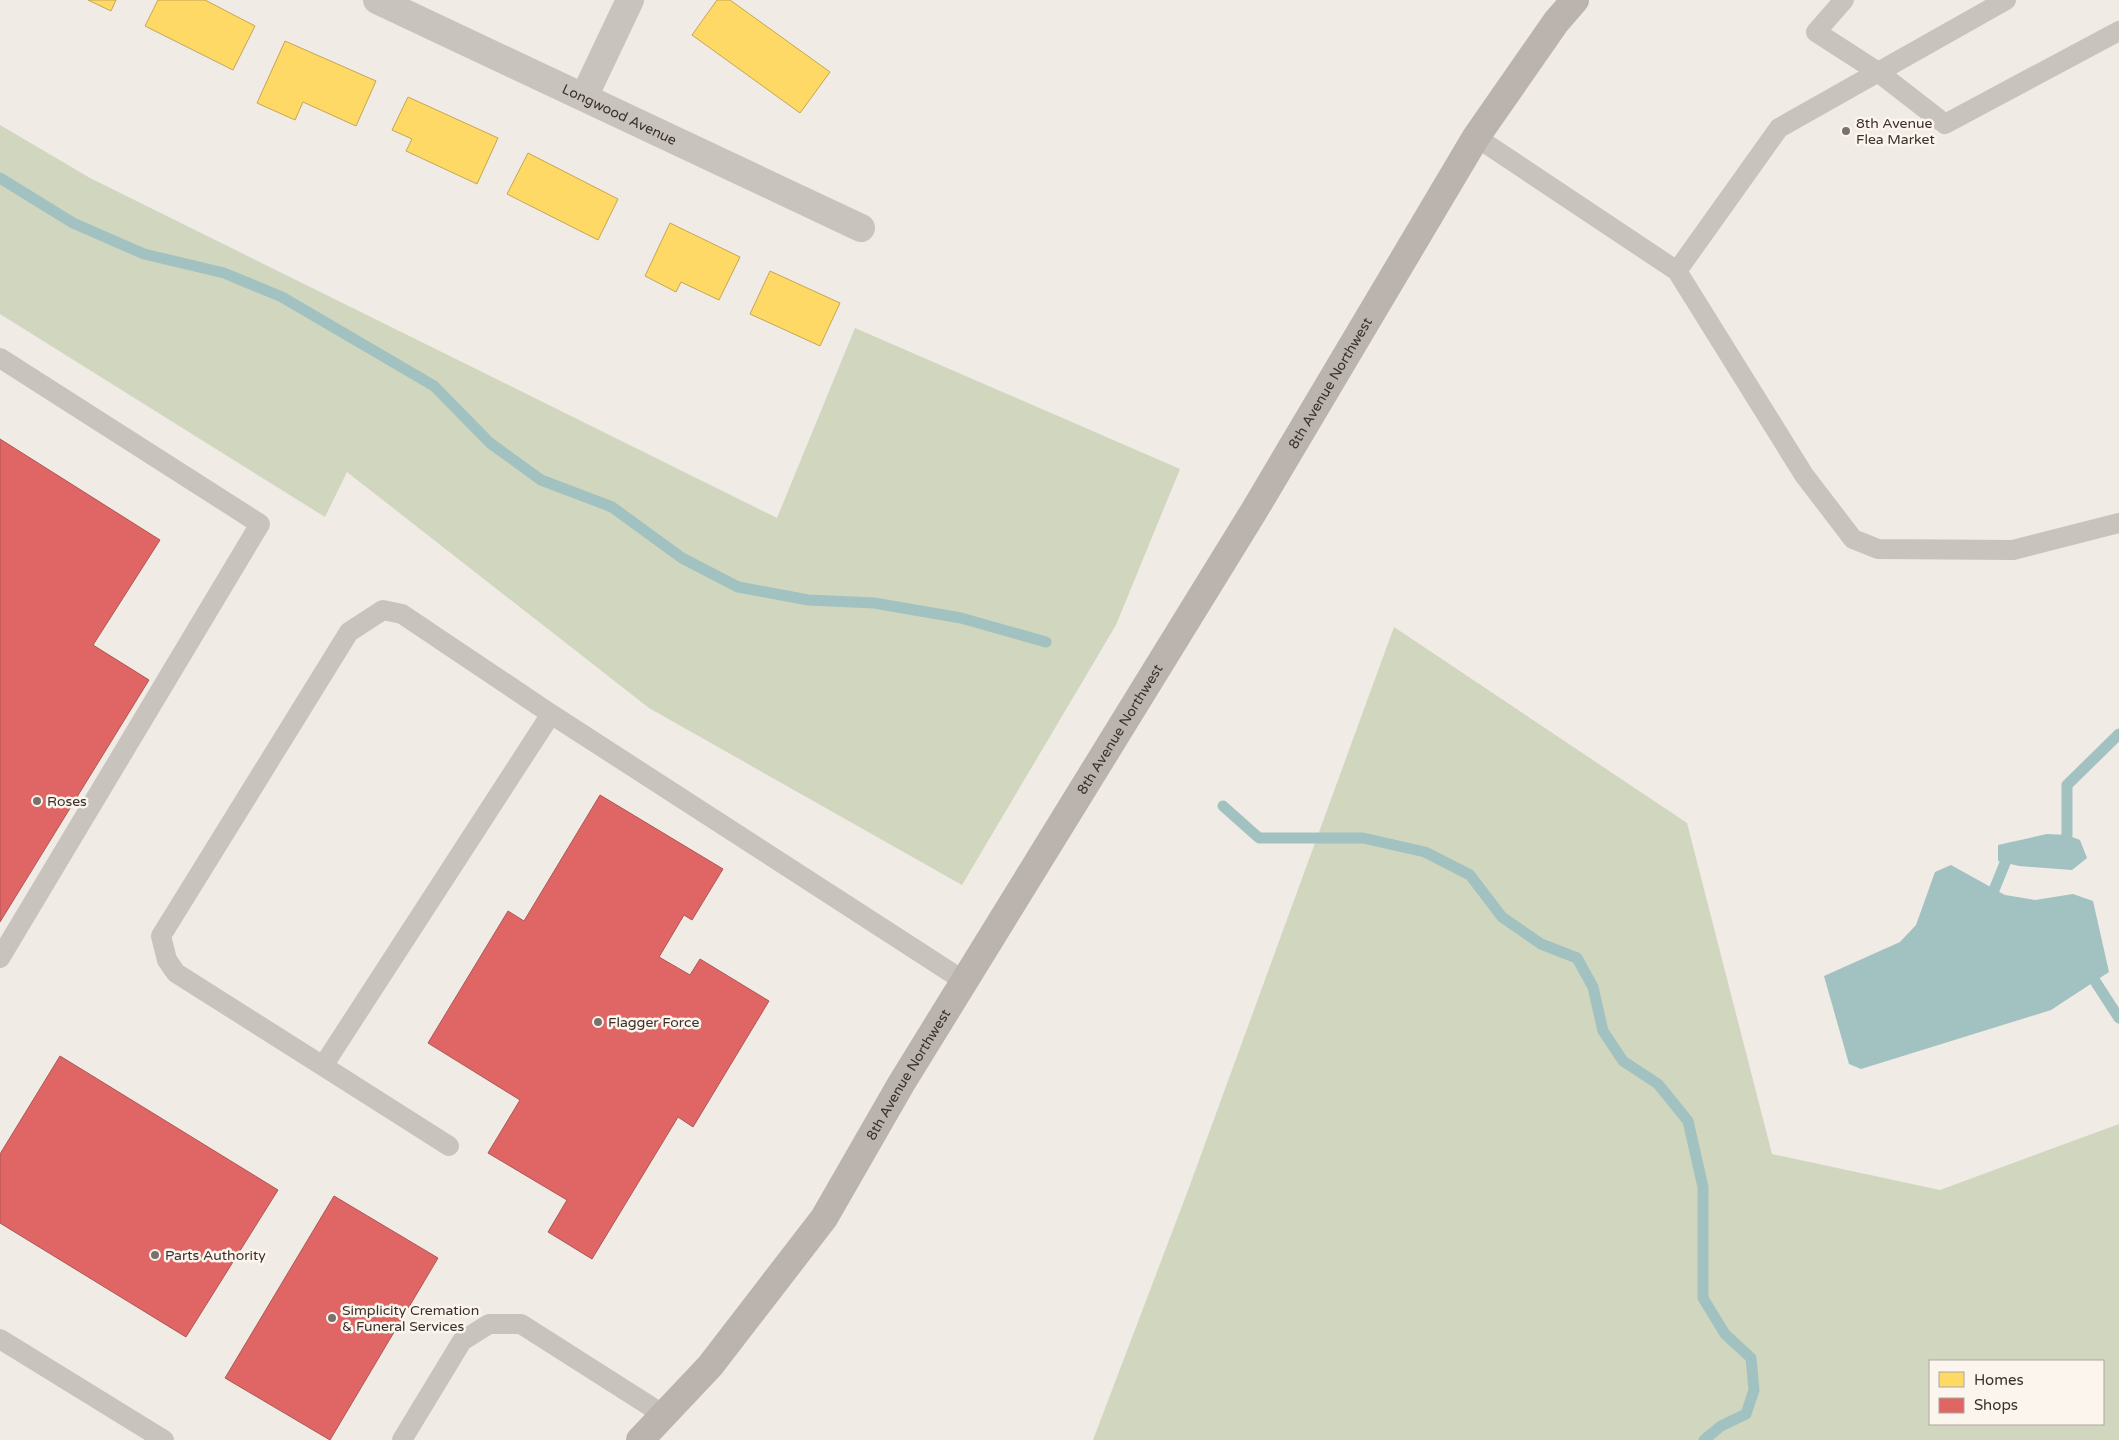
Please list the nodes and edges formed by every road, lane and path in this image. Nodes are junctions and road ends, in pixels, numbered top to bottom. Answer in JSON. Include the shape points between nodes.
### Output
{"nodes":[{"id":1,"x":377,"y":0,"type":"edge"},
{"id":2,"x":630,"y":0,"type":"edge"},
{"id":3,"x":1575,"y":0,"type":"edge"},
{"id":4,"x":1844,"y":0,"type":"edge"},
{"id":5,"x":2006,"y":0,"type":"edge"},
{"id":6,"x":2119,"y":31,"type":"edge"},
{"id":7,"x":1878,"y":72,"type":"junction"},
{"id":8,"x":584,"y":97,"type":"junction"},
{"id":9,"x":1476,"y":137,"type":"junction"},
{"id":10,"x":861,"y":228,"type":"dead end"},
{"id":11,"x":1677,"y":271,"type":"junction"},
{"id":12,"x":0,"y":358,"type":"edge"},
{"id":13,"x":2119,"y":523,"type":"edge"},
{"id":14,"x":551,"y":714,"type":"junction"},
{"id":15,"x":0,"y":958,"type":"edge"},
{"id":16,"x":964,"y":981,"type":"junction"},
{"id":17,"x":322,"y":1066,"type":"junction"},
{"id":18,"x":449,"y":1146,"type":"dead end"},
{"id":19,"x":0,"y":1339,"type":"edge"},
{"id":20,"x":664,"y":1415,"type":"junction"},
{"id":21,"x":164,"y":1440,"type":"edge"},
{"id":22,"x":402,"y":1440,"type":"edge"},
{"id":23,"x":640,"y":1440,"type":"edge"}],
"edges":[{"from":1,"to":8,"type":"street","name":"Longwood Avenue"},
{"from":2,"to":8,"type":"street"},
{"from":3,"to":9,"type":"street","name":"8th Avenue Northwest","via":[[1556,22]]},
{"from":4,"to":7,"type":"lane","via":[[1816,32]]},
{"from":5,"to":7,"type":"lane"},
{"from":6,"to":7,"type":"lane","via":[[1945,124]]},
{"from":7,"to":11,"type":"lane","via":[[1779,128]]},
{"from":8,"to":10,"type":"street","name":"Longwood Avenue"},
{"from":9,"to":11,"type":"lane"},
{"from":9,"to":16,"type":"street","name":"8th Avenue Northwest","via":[[1254,510]]},
{"from":11,"to":13,"type":"lane","via":[[1804,475],[1853,538],[1878,549],[2013,550]]},
{"from":12,"to":15,"type":"lane","via":[[260,524]]},
{"from":14,"to":16,"type":"lane"},
{"from":14,"to":17,"type":"lane"},
{"from":14,"to":17,"type":"lane","via":[[402,614],[383,610],[350,632],[161,936],[167,960],[176,973]]},
{"from":16,"to":20,"type":"street","name":"8th Avenue Northwest","via":[[824,1218],[710,1366]]},
{"from":17,"to":18,"type":"lane"},
{"from":19,"to":21,"type":"lane"},
{"from":20,"to":22,"type":"lane","via":[[521,1324],[489,1324],[462,1341]]},
{"from":20,"to":23,"type":"street","name":"8th Avenue Northwest"}]}
